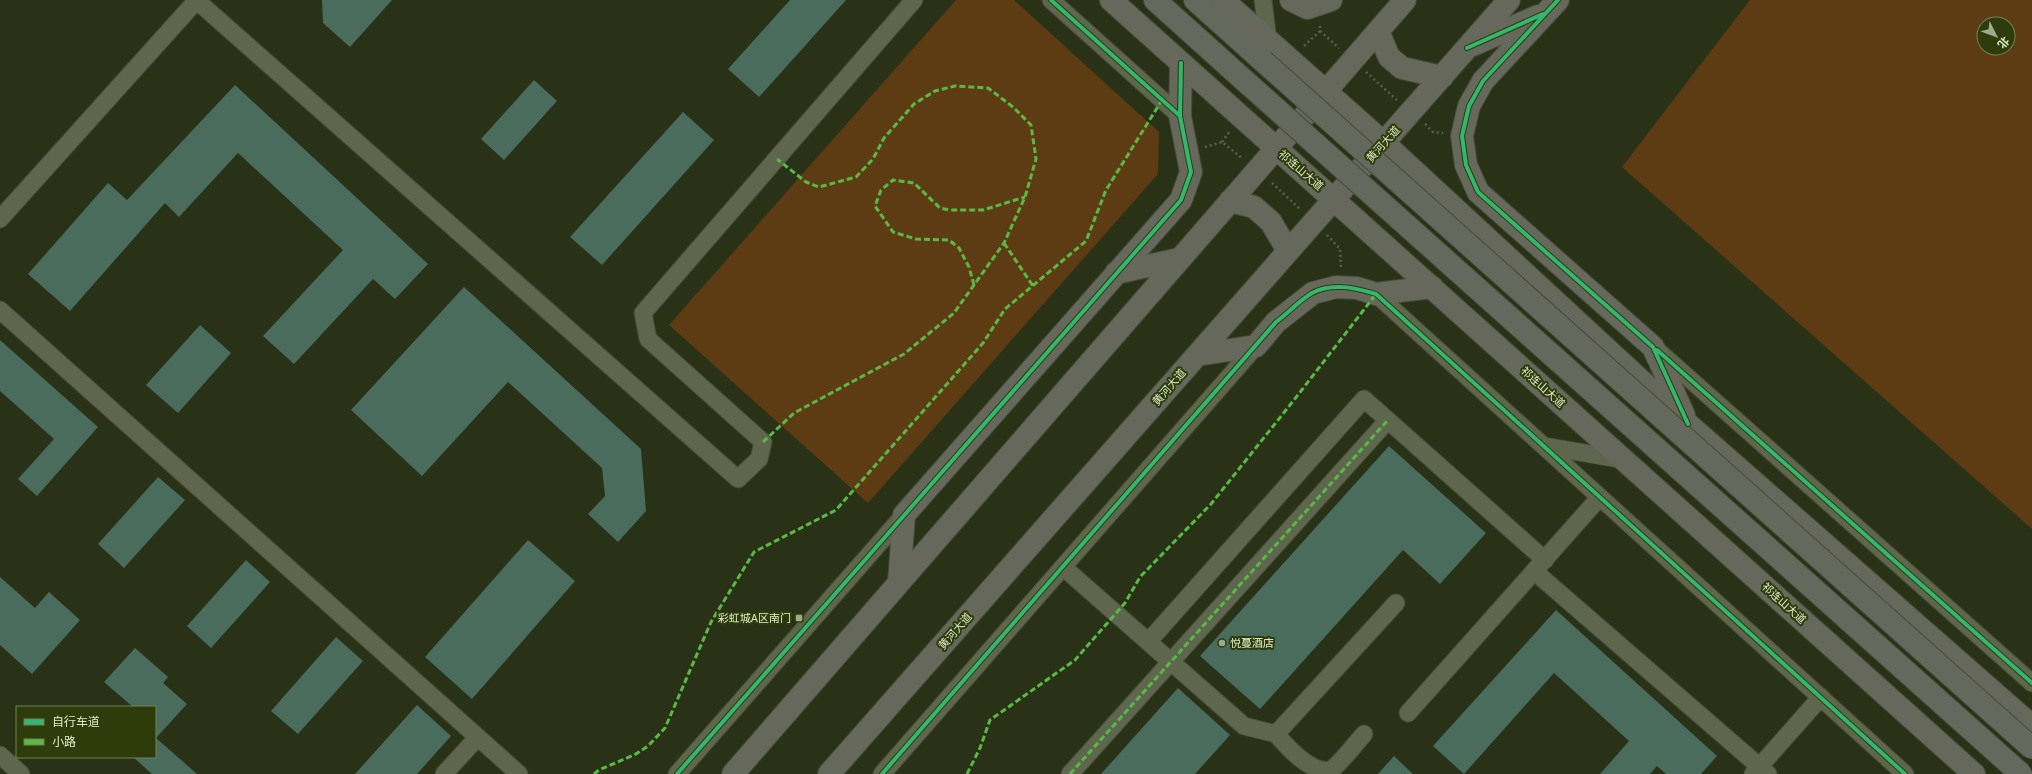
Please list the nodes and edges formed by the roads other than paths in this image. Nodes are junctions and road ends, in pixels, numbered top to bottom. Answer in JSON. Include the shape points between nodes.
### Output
{"nodes":[{"id":1,"x":197,"y":0,"type":"edge"},
{"id":2,"x":914,"y":0,"type":"edge"},
{"id":3,"x":1051,"y":0,"type":"edge"},
{"id":4,"x":1111,"y":0,"type":"edge"},
{"id":5,"x":1155,"y":0,"type":"edge"},
{"id":6,"x":1195,"y":0,"type":"edge"},
{"id":7,"x":1223,"y":0,"type":"edge"},
{"id":8,"x":1263,"y":0,"type":"edge"},
{"id":9,"x":1291,"y":0,"type":"edge"},
{"id":10,"x":1331,"y":0,"type":"edge"},
{"id":11,"x":1405,"y":0,"type":"edge"},
{"id":12,"x":1509,"y":0,"type":"edge"},
{"id":13,"x":1552,"y":6,"type":"edge"},
{"id":14,"x":1378,"y":31,"type":"junction"},
{"id":15,"x":1268,"y":40,"type":"junction"},
{"id":16,"x":1467,"y":48,"type":"junction"},
{"id":17,"x":1181,"y":63,"type":"junction"},
{"id":18,"x":1442,"y":77,"type":"junction"},
{"id":19,"x":1325,"y":91,"type":"junction"},
{"id":20,"x":1180,"y":116,"type":"junction"},
{"id":21,"x":1384,"y":143,"type":"junction"},
{"id":22,"x":1276,"y":148,"type":"junction"},
{"id":23,"x":1334,"y":199,"type":"junction"},
{"id":24,"x":1230,"y":201,"type":"junction"},
{"id":25,"x":0,"y":219,"type":"edge"},
{"id":26,"x":1288,"y":251,"type":"junction"},
{"id":27,"x":1179,"y":259,"type":"junction"},
{"id":28,"x":1116,"y":273,"type":"junction"},
{"id":29,"x":1432,"y":287,"type":"junction"},
{"id":30,"x":1376,"y":294,"type":"junction"},
{"id":31,"x":0,"y":310,"type":"edge"},
{"id":32,"x":1256,"y":346,"type":"junction"},
{"id":33,"x":1653,"y":347,"type":"junction"},
{"id":34,"x":1197,"y":355,"type":"junction"},
{"id":35,"x":1388,"y":420,"type":"junction"},
{"id":36,"x":1688,"y":424,"type":"junction"},
{"id":37,"x":1544,"y":446,"type":"junction"},
{"id":38,"x":1625,"y":460,"type":"junction"},
{"id":39,"x":1600,"y":497,"type":"junction"},
{"id":40,"x":904,"y":515,"type":"junction"},
{"id":41,"x":1540,"y":566,"type":"junction"},
{"id":42,"x":1063,"y":567,"type":"junction"},
{"id":43,"x":899,"y":582,"type":"junction"},
{"id":44,"x":1396,"y":603,"type":"dead end"},
{"id":45,"x":1148,"y":642,"type":"junction"},
{"id":46,"x":1171,"y":662,"type":"junction"},
{"id":47,"x":2032,"y":684,"type":"edge"},
{"id":48,"x":1821,"y":697,"type":"junction"},
{"id":49,"x":1408,"y":713,"type":"dead end"},
{"id":50,"x":2032,"y":726,"type":"edge"},
{"id":51,"x":1276,"y":734,"type":"junction"},
{"id":52,"x":1364,"y":734,"type":"dead end"},
{"id":53,"x":477,"y":738,"type":"junction"},
{"id":54,"x":2032,"y":748,"type":"edge"},
{"id":55,"x":0,"y":755,"type":"edge"},
{"id":56,"x":1760,"y":771,"type":"edge"},
{"id":57,"x":21,"y":774,"type":"edge"},
{"id":58,"x":444,"y":774,"type":"edge"},
{"id":59,"x":519,"y":774,"type":"edge"},
{"id":60,"x":677,"y":774,"type":"edge"},
{"id":61,"x":733,"y":774,"type":"edge"},
{"id":62,"x":829,"y":774,"type":"edge"},
{"id":63,"x":882,"y":774,"type":"edge"},
{"id":64,"x":1070,"y":774,"type":"edge"},
{"id":65,"x":1905,"y":774,"type":"edge"},
{"id":66,"x":1974,"y":774,"type":"edge"},
{"id":67,"x":2021,"y":774,"type":"edge"}],
"edges":[{"from":1,"to":2,"type":"street","via":[[738,479],[760,459],[763,442],[648,339],[643,314]]},
{"from":1,"to":25,"type":"street"},
{"from":3,"to":20,"type":"street"},
{"from":4,"to":17,"type":"main road","name":"祁连山大道"},
{"from":5,"to":67,"type":"highway","bridge":true},
{"from":6,"to":54,"type":"highway","bridge":true},
{"from":7,"to":15,"type":"main road"},
{"from":8,"to":15,"type":"street"},
{"from":9,"to":10,"type":"main road","via":[[1307,8]]},
{"from":11,"to":14,"type":"main road"},
{"from":12,"to":16,"type":"main road","name":"黄河大道"},
{"from":13,"to":16,"type":"main road"},
{"from":13,"to":33,"type":"main road","via":[[1484,81],[1469,106],[1462,136],[1466,165],[1478,192]]},
{"from":14,"to":18,"type":"main road","via":[[1389,57],[1402,68]]},
{"from":14,"to":19,"type":"main road"},
{"from":15,"to":19,"type":"main road"},
{"from":16,"to":18,"type":"main road","name":"黄河大道"},
{"from":17,"to":20,"type":"main road"},
{"from":17,"to":22,"type":"main road","name":"祁连山大道"},
{"from":18,"to":21,"type":"main road","name":"黄河大道"},
{"from":19,"to":21,"type":"main road"},
{"from":19,"to":22,"type":"main road"},
{"from":20,"to":28,"type":"main road","via":[[1190,172],[1181,200]]},
{"from":21,"to":23,"type":"main road","name":"黄河大道"},
{"from":21,"to":36,"type":"main road"},
{"from":22,"to":23,"type":"main road","name":"祁连山大道"},
{"from":22,"to":24,"type":"main road"},
{"from":23,"to":26,"type":"main road","name":"黄河大道"},
{"from":23,"to":29,"type":"main road","name":"祁连山大道"},
{"from":24,"to":26,"type":"main road","via":[[1254,207],[1271,222]]},
{"from":24,"to":27,"type":"main road"},
{"from":26,"to":34,"type":"main road","name":"黄河大道"},
{"from":27,"to":28,"type":"main road"},
{"from":27,"to":43,"type":"main road"},
{"from":28,"to":40,"type":"main road"},
{"from":29,"to":30,"type":"main road"},
{"from":29,"to":38,"type":"main road","name":"祁连山大道"},
{"from":30,"to":32,"type":"main road","via":[[1343,287],[1313,293],[1276,322]]},
{"from":30,"to":37,"type":"street"},
{"from":31,"to":53,"type":"street"},
{"from":32,"to":34,"type":"main road"},
{"from":32,"to":42,"type":"street"},
{"from":33,"to":36,"type":"main road"},
{"from":33,"to":47,"type":"street"},
{"from":34,"to":62,"type":"main road","name":"黄河大道"},
{"from":35,"to":41,"type":"street"},
{"from":35,"to":45,"type":"street","via":[[1364,399]]},
{"from":35,"to":46,"type":"street"},
{"from":36,"to":50,"type":"main road"},
{"from":37,"to":38,"type":"street"},
{"from":37,"to":39,"type":"street"},
{"from":38,"to":66,"type":"main road","name":"祁连山大道"},
{"from":39,"to":41,"type":"street"},
{"from":39,"to":48,"type":"street"},
{"from":40,"to":43,"type":"main road"},
{"from":40,"to":60,"type":"street"},
{"from":41,"to":49,"type":"street"},
{"from":41,"to":56,"type":"street"},
{"from":42,"to":45,"type":"street"},
{"from":42,"to":63,"type":"street"},
{"from":43,"to":61,"type":"main road"},
{"from":44,"to":51,"type":"street"},
{"from":45,"to":46,"type":"street"},
{"from":46,"to":51,"type":"street","via":[[1244,726]]},
{"from":46,"to":64,"type":"street"},
{"from":48,"to":56,"type":"street"},
{"from":48,"to":65,"type":"street"},
{"from":51,"to":52,"type":"street","via":[[1312,771],[1322,773],[1331,770]]},
{"from":53,"to":58,"type":"street"},
{"from":53,"to":59,"type":"street"},
{"from":55,"to":57,"type":"street"}]}
